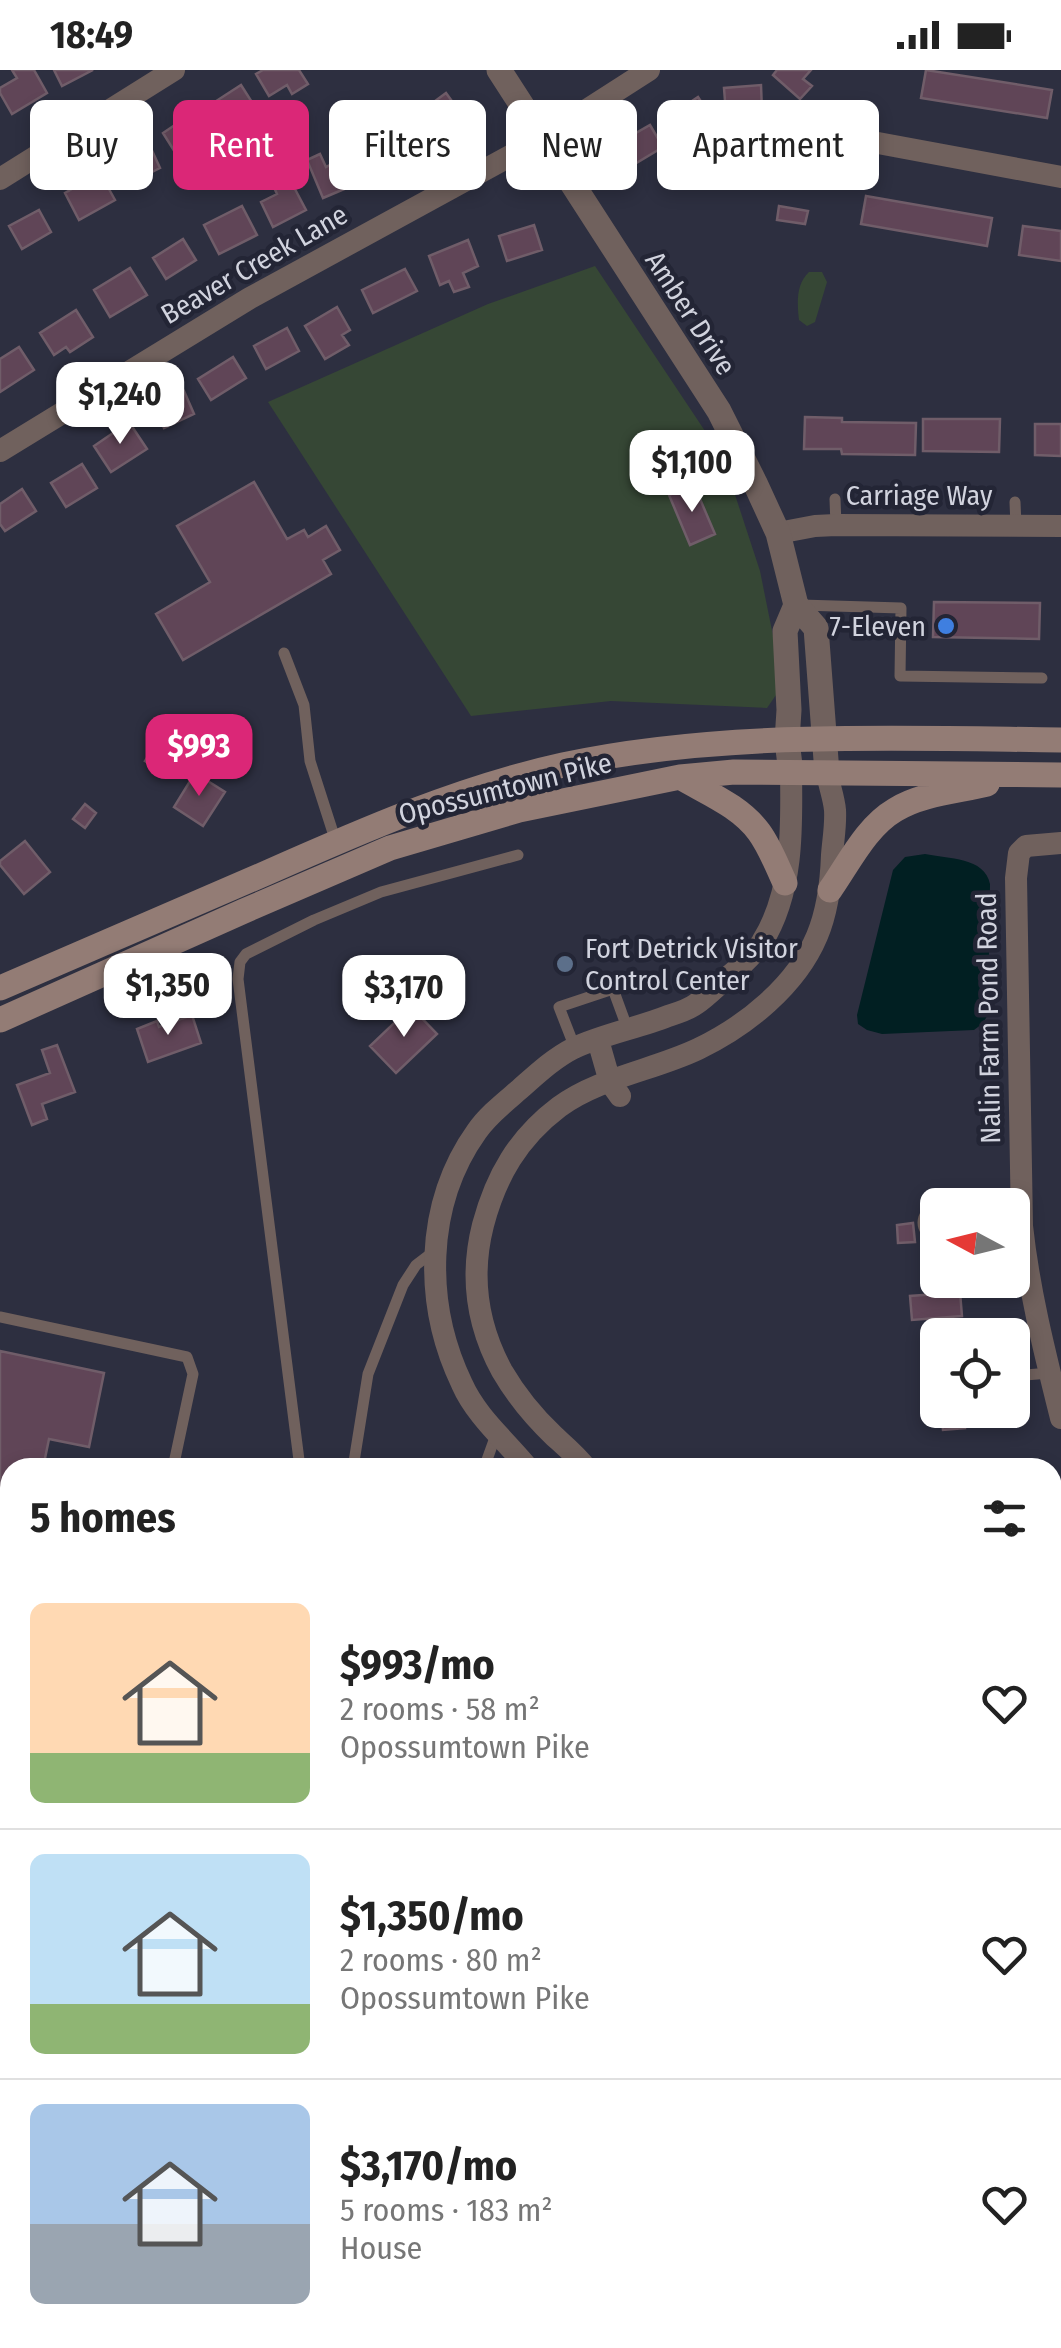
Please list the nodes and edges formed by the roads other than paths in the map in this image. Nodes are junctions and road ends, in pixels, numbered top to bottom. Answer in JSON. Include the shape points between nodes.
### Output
{"nodes":[{"id":1,"x":174,"y":70,"type":"edge"},
{"id":2,"x":499,"y":70,"type":"edge"},
{"id":3,"x":649,"y":70,"type":"edge"},
{"id":4,"x":518,"y":100,"type":"edge"},
{"id":5,"x":602,"y":100,"type":"edge"},
{"id":6,"x":879,"y":143,"type":"edge"},
{"id":7,"x":506,"y":158,"type":"edge"},
{"id":8,"x":1061,"y":177,"type":"edge"},
{"id":9,"x":0,"y":179,"type":"edge"},
{"id":10,"x":576,"y":190,"type":"edge"},
{"id":11,"x":0,"y":451,"type":"edge"},
{"id":12,"x":836,"y":498,"type":"dead end"},
{"id":13,"x":1015,"y":502,"type":"dead end"},
{"id":14,"x":836,"y":524,"type":"junction"},
{"id":15,"x":1016,"y":526,"type":"junction"},
{"id":16,"x":1061,"y":526,"type":"edge"},
{"id":17,"x":778,"y":533,"type":"junction"},
{"id":18,"x":796,"y":605,"type":"junction"},
{"id":19,"x":284,"y":652,"type":"dead end"},
{"id":20,"x":1042,"y":678,"type":"dead end"},
{"id":21,"x":824,"y":738,"type":"junction"},
{"id":22,"x":1061,"y":740,"type":"edge"},
{"id":23,"x":787,"y":741,"type":"junction"},
{"id":24,"x":791,"y":772,"type":"junction"},
{"id":25,"x":827,"y":773,"type":"junction"},
{"id":26,"x":1031,"y":774,"type":"junction"},
{"id":27,"x":1061,"y":775,"type":"edge"},
{"id":28,"x":680,"y":778,"type":"junction"},
{"id":29,"x":336,"y":842,"type":"junction"},
{"id":30,"x":1061,"y":842,"type":"edge"},
{"id":31,"x":518,"y":855,"type":"dead end"},
{"id":32,"x":784,"y":882,"type":"junction"},
{"id":33,"x":830,"y":890,"type":"junction"},
{"id":34,"x":0,"y":988,"type":"edge"},
{"id":35,"x":0,"y":1020,"type":"edge"},
{"id":36,"x":628,"y":1030,"type":"junction"},
{"id":37,"x":598,"y":1040,"type":"junction"},
{"id":38,"x":575,"y":1048,"type":"junction"},
{"id":39,"x":615,"y":1089,"type":"junction"},
{"id":40,"x":1017,"y":1188,"type":"edge"},
{"id":41,"x":435,"y":1250,"type":"junction"},
{"id":42,"x":1030,"y":1285,"type":"edge"},
{"id":43,"x":0,"y":1317,"type":"edge"},
{"id":44,"x":1050,"y":1373,"type":"junction"},
{"id":45,"x":1030,"y":1375,"type":"edge"},
{"id":46,"x":1061,"y":1418,"type":"edge"},
{"id":47,"x":497,"y":1432,"type":"junction"},
{"id":48,"x":176,"y":1458,"type":"edge"},
{"id":49,"x":299,"y":1458,"type":"edge"},
{"id":50,"x":355,"y":1458,"type":"edge"},
{"id":51,"x":488,"y":1458,"type":"edge"},
{"id":52,"x":519,"y":1458,"type":"edge"},
{"id":53,"x":576,"y":1458,"type":"edge"}],
"edges":[{"from":1,"to":9,"type":"street"},
{"from":2,"to":4,"type":"street","name":"Amber Drive"},
{"from":3,"to":5,"type":"street","name":"Beaver Creek Lane"},
{"from":6,"to":8,"type":"street"},
{"from":7,"to":11,"type":"street","name":"Beaver Creek Lane","via":[[250,298]]},
{"from":10,"to":17,"type":"street","name":"Amber Drive","via":[[719,412]]},
{"from":12,"to":14,"type":"lane"},
{"from":13,"to":15,"type":"lane"},
{"from":14,"to":15,"type":"street","name":"Carriage Way"},
{"from":14,"to":17,"type":"street","name":"Carriage Way"},
{"from":15,"to":16,"type":"street","name":"Carriage Way"},
{"from":17,"to":18,"type":"street","name":"Amber Drive"},
{"from":18,"to":20,"type":"lane","via":[[902,608],[900,676]]},
{"from":18,"to":21,"type":"street","name":"Amber Drive","via":[[816,628]]},
{"from":18,"to":23,"type":"street","name":"Amber Drive","via":[[785,631]]},
{"from":19,"to":29,"type":"lane","via":[[304,706],[310,761]]},
{"from":21,"to":22,"type":"main road","name":"Opossumtown Pike"},
{"from":21,"to":23,"type":"main road","name":"Opossumtown Pike"},
{"from":21,"to":25,"type":"street","name":"Amber Drive"},
{"from":23,"to":24,"type":"street","name":"Amber Drive"},
{"from":23,"to":29,"type":"main road","name":"Opossumtown Pike","via":[[561,766],[472,789]]},
{"from":24,"to":25,"type":"main road","name":"Opossumtown Pike"},
{"from":24,"to":28,"type":"main road","name":"Opossumtown Pike"},
{"from":24,"to":32,"type":"street"},
{"from":25,"to":26,"type":"main road","name":"Opossumtown Pike"},
{"from":25,"to":33,"type":"street","via":[[835,809]]},
{"from":26,"to":27,"type":"main road","name":"Opossumtown Pike"},
{"from":26,"to":33,"type":"main road","via":[[898,808],[867,836]]},
{"from":28,"to":32,"type":"main road","via":[[749,820]]},
{"from":28,"to":35,"type":"main road","name":"Opossumtown Pike","via":[[519,810],[390,848]]},
{"from":29,"to":34,"type":"main road","name":"Opossumtown Pike"},
{"from":30,"to":40,"type":"street","name":"Nalin Farm Pond Road","via":[[1019,853]]},
{"from":31,"to":49,"type":"lane","via":[[380,892],[240,962]]},
{"from":32,"to":36,"type":"street","via":[[762,943],[742,965],[694,1006]]},
{"from":33,"to":39,"type":"street","via":[[816,938],[796,971],[754,1014]]},
{"from":36,"to":37,"type":"street"},
{"from":36,"to":38,"type":"lane","via":[[613,989],[559,1007]]},
{"from":37,"to":38,"type":"street"},
{"from":37,"to":39,"type":"street"},
{"from":38,"to":41,"type":"street","via":[[543,1068],[477,1130],[444,1203]]},
{"from":39,"to":53,"type":"street","via":[[563,1104],[522,1140],[490,1196],[476,1266],[478,1308],[503,1372]]},
{"from":41,"to":47,"type":"street","via":[[438,1315],[453,1364]]},
{"from":41,"to":50,"type":"lane","via":[[404,1285],[368,1374]]},
{"from":42,"to":44,"type":"street","name":"Nalin Farm Pond Road"},
{"from":43,"to":48,"type":"lane","via":[[187,1356],[193,1374]]},
{"from":44,"to":45,"type":"lane"},
{"from":44,"to":46,"type":"street","name":"Nalin Farm Pond Road"},
{"from":47,"to":51,"type":"lane"},
{"from":47,"to":52,"type":"street"}]}
